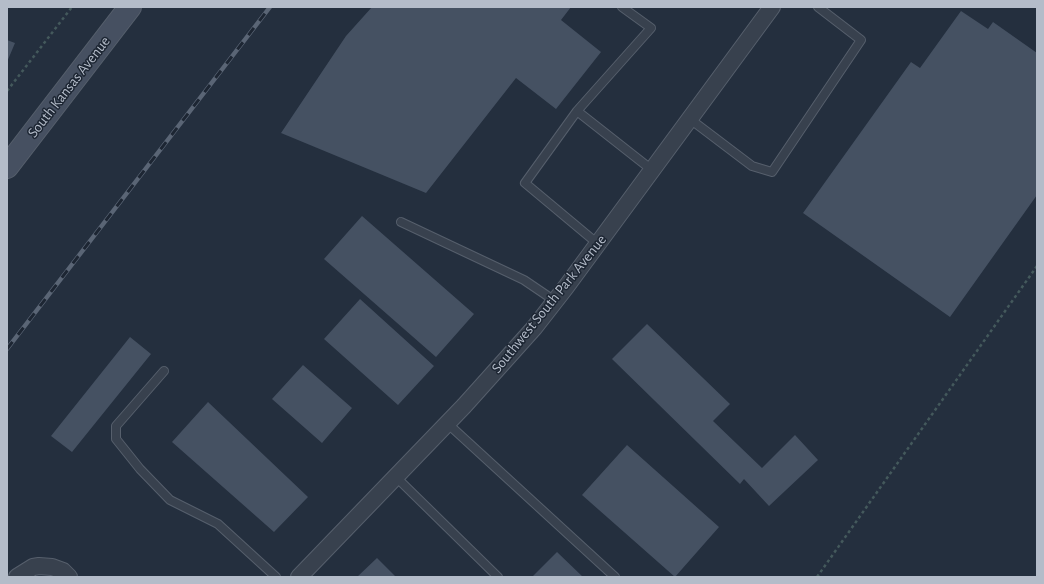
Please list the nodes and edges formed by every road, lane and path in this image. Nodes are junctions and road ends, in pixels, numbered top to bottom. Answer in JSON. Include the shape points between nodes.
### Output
{"nodes":[{"id":1,"x":72,"y":7,"type":"edge"},
{"id":2,"x":130,"y":7,"type":"edge"},
{"id":3,"x":622,"y":7,"type":"edge"},
{"id":4,"x":772,"y":7,"type":"edge"},
{"id":5,"x":818,"y":7,"type":"edge"},
{"id":6,"x":7,"y":91,"type":"edge"},
{"id":7,"x":577,"y":111,"type":"junction"},
{"id":8,"x":690,"y":119,"type":"junction"},
{"id":9,"x":7,"y":167,"type":"edge"},
{"id":10,"x":652,"y":170,"type":"junction"},
{"id":11,"x":401,"y":222,"type":"dead end"},
{"id":12,"x":598,"y":244,"type":"junction"},
{"id":13,"x":1037,"y":266,"type":"edge"},
{"id":14,"x":556,"y":301,"type":"junction"},
{"id":15,"x":164,"y":371,"type":"dead end"},
{"id":16,"x":447,"y":423,"type":"junction"},
{"id":17,"x":395,"y":476,"type":"junction"},
{"id":18,"x":17,"y":577,"type":"edge"},
{"id":19,"x":69,"y":577,"type":"edge"},
{"id":20,"x":276,"y":577,"type":"edge"},
{"id":21,"x":299,"y":577,"type":"edge"},
{"id":22,"x":498,"y":577,"type":"edge"},
{"id":23,"x":615,"y":577,"type":"edge"},
{"id":24,"x":817,"y":577,"type":"edge"}],
"edges":[{"from":1,"to":6,"type":"path"},
{"from":2,"to":9,"type":"main road","name":"South Kansas Avenue"},
{"from":3,"to":7,"type":"lane","via":[[651,28]]},
{"from":4,"to":8,"type":"street","name":"Southwest South Park Avenue"},
{"from":5,"to":8,"type":"lane","via":[[862,40],[772,172],[752,166]]},
{"from":7,"to":10,"type":"lane"},
{"from":7,"to":12,"type":"lane","via":[[525,183]]},
{"from":8,"to":10,"type":"street","name":"Southwest South Park Avenue"},
{"from":10,"to":12,"type":"street","name":"Southwest South Park Avenue"},
{"from":11,"to":14,"type":"lane","via":[[524,280]]},
{"from":12,"to":14,"type":"street","name":"Southwest South Park Avenue"},
{"from":13,"to":24,"type":"path"},
{"from":14,"to":16,"type":"street","name":"Southwest South Park Avenue","via":[[499,368]]},
{"from":15,"to":20,"type":"lane","via":[[116,426],[116,439],[170,500],[218,524]]},
{"from":16,"to":17,"type":"street","name":"Southwest South Park Avenue"},
{"from":16,"to":23,"type":"lane"},
{"from":17,"to":21,"type":"street","name":"Southwest South Park Avenue"},
{"from":17,"to":22,"type":"lane"},
{"from":18,"to":19,"type":"street","via":[[33,567],[40,566],[63,571]]}]}
